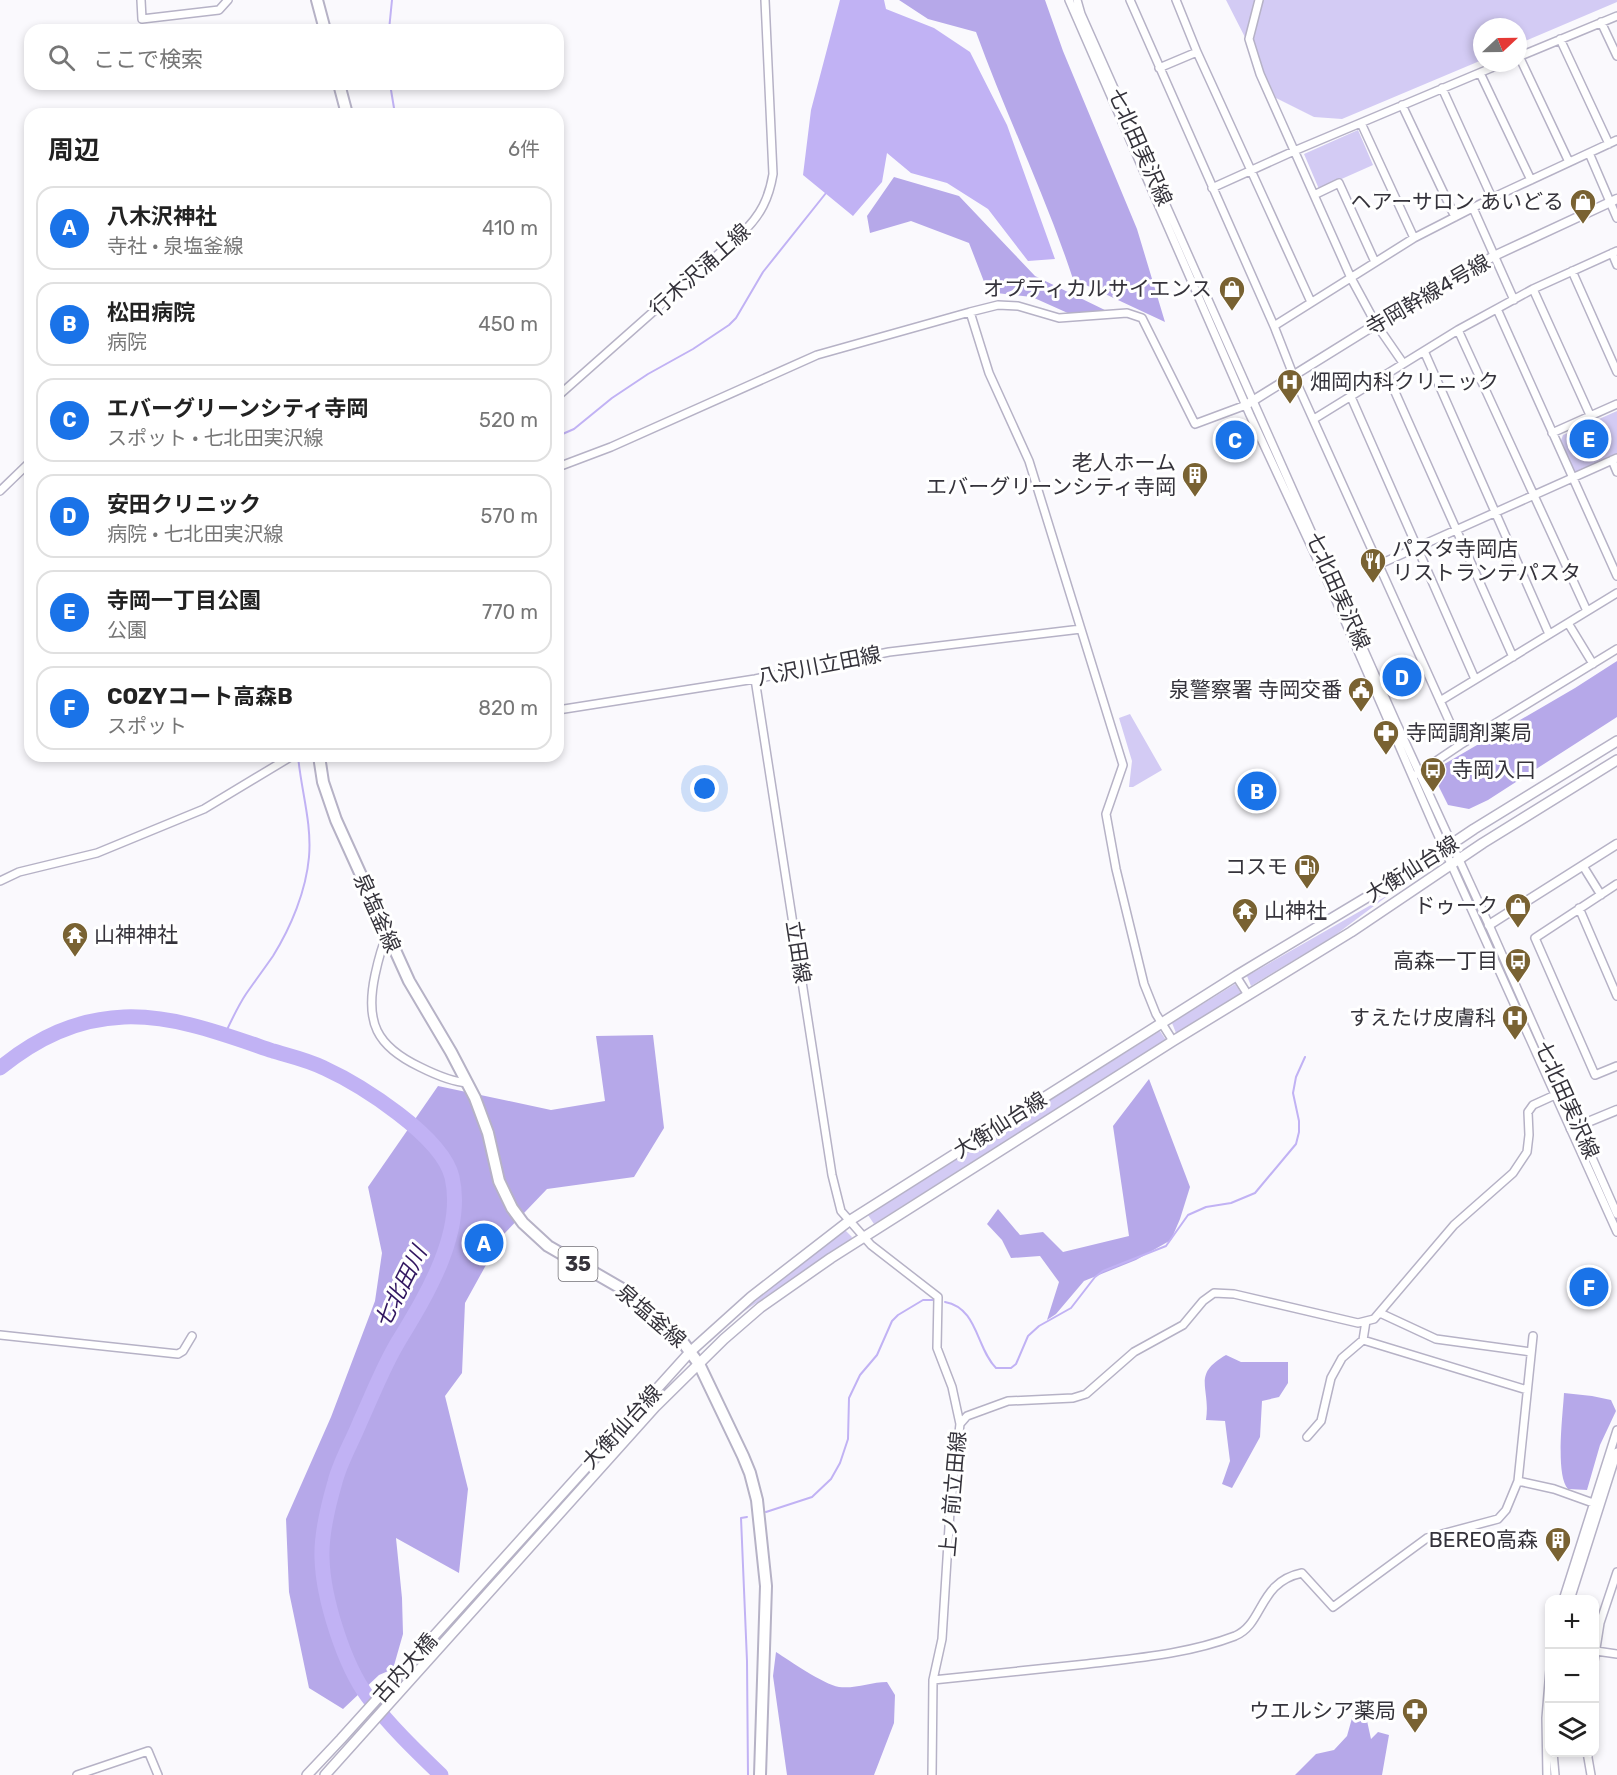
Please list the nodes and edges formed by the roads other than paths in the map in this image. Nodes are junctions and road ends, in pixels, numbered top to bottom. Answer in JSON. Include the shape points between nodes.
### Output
{"nodes":[{"id":1,"x":141,"y":0,"type":"edge"},
{"id":2,"x":228,"y":0,"type":"edge"},
{"id":3,"x":765,"y":0,"type":"edge"},
{"id":4,"x":1069,"y":0,"type":"edge"},
{"id":5,"x":1077,"y":0,"type":"edge"},
{"id":6,"x":1130,"y":0,"type":"edge"},
{"id":7,"x":1176,"y":0,"type":"edge"},
{"id":8,"x":1259,"y":0,"type":"edge"},
{"id":9,"x":315,"y":1,"type":"edge"},
{"id":10,"x":1617,"y":16,"type":"edge"},
{"id":11,"x":1601,"y":22,"type":"junction"},
{"id":12,"x":323,"y":24,"type":"edge"},
{"id":13,"x":1560,"y":39,"type":"junction"},
{"id":14,"x":1197,"y":52,"type":"junction"},
{"id":15,"x":1527,"y":53,"type":"edge"},
{"id":16,"x":1617,"y":56,"type":"edge"},
{"id":17,"x":1159,"y":68,"type":"junction"},
{"id":18,"x":1527,"y":72,"type":"edge"},
{"id":19,"x":1480,"y":73,"type":"joint"},
{"id":20,"x":1442,"y":88,"type":"junction"},
{"id":21,"x":341,"y":90,"type":"edge"},
{"id":22,"x":1402,"y":105,"type":"junction"},
{"id":23,"x":345,"y":108,"type":"edge"},
{"id":24,"x":1361,"y":123,"type":"junction"},
{"id":25,"x":1617,"y":140,"type":"edge"},
{"id":26,"x":1609,"y":144,"type":"junction"},
{"id":27,"x":1294,"y":151,"type":"junction"},
{"id":28,"x":1589,"y":153,"type":"junction"},
{"id":29,"x":1569,"y":162,"type":"junction"},
{"id":30,"x":1252,"y":171,"type":"junction"},
{"id":31,"x":1531,"y":180,"type":"junction"},
{"id":32,"x":1212,"y":188,"type":"junction"},
{"id":33,"x":1314,"y":195,"type":"junction"},
{"id":34,"x":1492,"y":198,"type":"junction"},
{"id":35,"x":1613,"y":201,"type":"edge"},
{"id":36,"x":1473,"y":208,"type":"junction"},
{"id":37,"x":1455,"y":217,"type":"junction"},
{"id":38,"x":1617,"y":218,"type":"edge"},
{"id":39,"x":1414,"y":238,"type":"junction"},
{"id":40,"x":1614,"y":252,"type":"edge"},
{"id":41,"x":1494,"y":256,"type":"junction"},
{"id":42,"x":1376,"y":262,"type":"junction"},
{"id":43,"x":1617,"y":265,"type":"edge"},
{"id":44,"x":1572,"y":271,"type":"junction"},
{"id":45,"x":1351,"y":278,"type":"junction"},
{"id":46,"x":1533,"y":289,"type":"junction"},
{"id":47,"x":1514,"y":300,"type":"junction"},
{"id":48,"x":1311,"y":302,"type":"junction"},
{"id":49,"x":1497,"y":309,"type":"junction"},
{"id":50,"x":970,"y":312,"type":"junction"},
{"id":51,"x":1376,"y":324,"type":"junction"},
{"id":52,"x":1274,"y":326,"type":"junction"},
{"id":53,"x":1458,"y":330,"type":"junction"},
{"id":54,"x":1424,"y":351,"type":"junction"},
{"id":55,"x":1403,"y":363,"type":"junction"},
{"id":56,"x":1617,"y":372,"type":"edge"},
{"id":57,"x":1387,"y":375,"type":"junction"},
{"id":58,"x":1294,"y":377,"type":"junction"},
{"id":59,"x":564,"y":391,"type":"edge"},
{"id":60,"x":1351,"y":397,"type":"junction"},
{"id":61,"x":1250,"y":404,"type":"junction"},
{"id":62,"x":1617,"y":404,"type":"edge"},
{"id":63,"x":1590,"y":415,"type":"junction"},
{"id":64,"x":1314,"y":420,"type":"junction"},
{"id":65,"x":1552,"y":433,"type":"junction"},
{"id":66,"x":1614,"y":459,"type":"edge"},
{"id":67,"x":564,"y":465,"type":"edge"},
{"id":68,"x":24,"y":468,"type":"edge"},
{"id":69,"x":1617,"y":472,"type":"edge"},
{"id":70,"x":1572,"y":478,"type":"junction"},
{"id":71,"x":0,"y":491,"type":"edge"},
{"id":72,"x":1534,"y":494,"type":"junction"},
{"id":73,"x":1495,"y":512,"type":"junction"},
{"id":74,"x":1457,"y":529,"type":"junction"},
{"id":75,"x":1418,"y":547,"type":"junction"},
{"id":76,"x":1380,"y":564,"type":"junction"},
{"id":77,"x":1617,"y":576,"type":"edge"},
{"id":78,"x":1617,"y":593,"type":"edge"},
{"id":79,"x":1587,"y":611,"type":"junction"},
{"id":80,"x":1568,"y":623,"type":"junction"},
{"id":81,"x":1081,"y":629,"type":"junction"},
{"id":82,"x":1550,"y":634,"type":"junction"},
{"id":83,"x":1617,"y":649,"type":"edge"},
{"id":84,"x":1513,"y":657,"type":"junction"},
{"id":85,"x":1593,"y":664,"type":"junction"},
{"id":86,"x":755,"y":679,"type":"junction"},
{"id":87,"x":1476,"y":679,"type":"junction"},
{"id":88,"x":1440,"y":701,"type":"junction"},
{"id":89,"x":564,"y":709,"type":"edge"},
{"id":90,"x":1617,"y":741,"type":"edge"},
{"id":91,"x":1460,"y":745,"type":"junction"},
{"id":92,"x":1617,"y":760,"type":"edge"},
{"id":93,"x":280,"y":762,"type":"edge"},
{"id":94,"x":320,"y":762,"type":"edge"},
{"id":95,"x":1416,"y":775,"type":"junction"},
{"id":96,"x":1617,"y":844,"type":"edge"},
{"id":97,"x":1448,"y":846,"type":"junction"},
{"id":98,"x":1455,"y":861,"type":"junction"},
{"id":99,"x":1583,"y":866,"type":"junction"},
{"id":100,"x":0,"y":881,"type":"edge"},
{"id":101,"x":1617,"y":884,"type":"edge"},
{"id":102,"x":1601,"y":895,"type":"junction"},
{"id":103,"x":1579,"y":908,"type":"junction"},
{"id":104,"x":1489,"y":925,"type":"junction"},
{"id":105,"x":387,"y":935,"type":"junction"},
{"id":106,"x":1236,"y":976,"type":"junction"},
{"id":107,"x":1248,"y":995,"type":"junction"},
{"id":108,"x":1617,"y":996,"type":"edge"},
{"id":109,"x":1162,"y":1023,"type":"junction"},
{"id":110,"x":1173,"y":1041,"type":"junction"},
{"id":111,"x":1617,"y":1066,"type":"edge"},
{"id":112,"x":468,"y":1083,"type":"junction"},
{"id":113,"x":1555,"y":1095,"type":"junction"},
{"id":114,"x":1617,"y":1110,"type":"edge"},
{"id":115,"x":1574,"y":1127,"type":"junction"},
{"id":116,"x":1617,"y":1214,"type":"edge"},
{"id":117,"x":849,"y":1221,"type":"junction"},
{"id":118,"x":1617,"y":1232,"type":"edge"},
{"id":119,"x":863,"y":1238,"type":"junction"},
{"id":120,"x":1380,"y":1313,"type":"junction"},
{"id":121,"x":1366,"y":1321,"type":"junction"},
{"id":122,"x":0,"y":1335,"type":"edge"},
{"id":123,"x":192,"y":1336,"type":"dead end"},
{"id":124,"x":1533,"y":1336,"type":"dead end"},
{"id":125,"x":1363,"y":1340,"type":"junction"},
{"id":126,"x":691,"y":1351,"type":"junction"},
{"id":127,"x":1531,"y":1352,"type":"junction"},
{"id":128,"x":699,"y":1364,"type":"junction"},
{"id":129,"x":1527,"y":1390,"type":"junction"},
{"id":130,"x":960,"y":1424,"type":"junction"},
{"id":131,"x":1617,"y":1430,"type":"edge"},
{"id":132,"x":1307,"y":1437,"type":"dead end"},
{"id":133,"x":1617,"y":1452,"type":"edge"},
{"id":134,"x":1518,"y":1481,"type":"junction"},
{"id":135,"x":1593,"y":1503,"type":"junction"},
{"id":136,"x":1617,"y":1572,"type":"edge"},
{"id":137,"x":1564,"y":1595,"type":"edge"},
{"id":138,"x":1571,"y":1595,"type":"edge"},
{"id":139,"x":461,"y":1607,"type":"joint"},
{"id":140,"x":465,"y":1619,"type":"joint"},
{"id":141,"x":1596,"y":1649,"type":"edge"},
{"id":142,"x":1599,"y":1651,"type":"edge"},
{"id":143,"x":1617,"y":1654,"type":"edge"},
{"id":144,"x":933,"y":1680,"type":"junction"},
{"id":145,"x":1547,"y":1703,"type":"edge"},
{"id":146,"x":341,"y":1739,"type":"junction"},
{"id":147,"x":350,"y":1748,"type":"junction"},
{"id":148,"x":1553,"y":1757,"type":"edge"},
{"id":149,"x":1588,"y":1757,"type":"edge"},
{"id":150,"x":77,"y":1775,"type":"edge"},
{"id":151,"x":158,"y":1775,"type":"edge"},
{"id":152,"x":307,"y":1775,"type":"edge"},
{"id":153,"x":326,"y":1775,"type":"edge"},
{"id":154,"x":760,"y":1775,"type":"edge"},
{"id":155,"x":932,"y":1775,"type":"edge"},
{"id":156,"x":1547,"y":1775,"type":"edge"},
{"id":157,"x":1555,"y":1775,"type":"edge"},
{"id":158,"x":1591,"y":1775,"type":"edge"}],
"edges":[{"from":1,"to":2,"type":"street","via":[[142,19],[219,10]]},
{"from":3,"to":59,"type":"street","name":"行木沢涌上線","via":[[773,174],[764,207],[742,233]]},
{"from":4,"to":61,"type":"street"},
{"from":5,"to":61,"type":"street","name":"七北田実沢線"},
{"from":6,"to":17,"type":"street"},
{"from":7,"to":14,"type":"street"},
{"from":8,"to":27,"type":"street","via":[[1249,39]]},
{"from":9,"to":12,"type":"main road"},
{"from":10,"to":11,"type":"street"},
{"from":11,"to":13,"type":"street"},
{"from":11,"to":16,"type":"street"},
{"from":13,"to":15,"type":"street"},
{"from":13,"to":26,"type":"street"},
{"from":14,"to":17,"type":"street"},
{"from":14,"to":30,"type":"street"},
{"from":17,"to":32,"type":"street"},
{"from":18,"to":29,"type":"street"},
{"from":19,"to":20,"type":"street"},
{"from":19,"to":31,"type":"street"},
{"from":20,"to":22,"type":"street"},
{"from":20,"to":34,"type":"street"},
{"from":21,"to":23,"type":"main road"},
{"from":22,"to":24,"type":"street"},
{"from":22,"to":37,"type":"street"},
{"from":24,"to":27,"type":"street"},
{"from":24,"to":39,"type":"street"},
{"from":25,"to":26,"type":"street"},
{"from":26,"to":28,"type":"street"},
{"from":27,"to":30,"type":"street"},
{"from":27,"to":33,"type":"street"},
{"from":28,"to":29,"type":"street"},
{"from":28,"to":35,"type":"street"},
{"from":29,"to":31,"type":"street"},
{"from":30,"to":32,"type":"street"},
{"from":30,"to":48,"type":"street"},
{"from":31,"to":34,"type":"street"},
{"from":32,"to":52,"type":"street"},
{"from":33,"to":42,"type":"street","via":[[1339,183]]},
{"from":33,"to":45,"type":"street"},
{"from":34,"to":36,"type":"street"},
{"from":35,"to":38,"type":"street"},
{"from":35,"to":41,"type":"street","name":"寺岡幹線4号線"},
{"from":36,"to":37,"type":"street"},
{"from":36,"to":41,"type":"street"},
{"from":37,"to":39,"type":"street"},
{"from":39,"to":42,"type":"street"},
{"from":40,"to":43,"type":"street"},
{"from":40,"to":44,"type":"street"},
{"from":41,"to":47,"type":"street"},
{"from":41,"to":51,"type":"street","name":"寺岡幹線4号線"},
{"from":42,"to":45,"type":"street"},
{"from":44,"to":46,"type":"street"},
{"from":44,"to":56,"type":"street"},
{"from":45,"to":48,"type":"street"},
{"from":45,"to":51,"type":"street"},
{"from":46,"to":47,"type":"street"},
{"from":46,"to":63,"type":"street"},
{"from":47,"to":49,"type":"street"},
{"from":48,"to":52,"type":"street"},
{"from":49,"to":53,"type":"street"},
{"from":49,"to":65,"type":"street"},
{"from":50,"to":61,"type":"street","via":[[998,305],[1018,306],[1059,318],[1127,313],[1142,318],[1195,424]]},
{"from":50,"to":67,"type":"street","via":[[817,355]]},
{"from":50,"to":81,"type":"street","via":[[989,373],[1029,461]]},
{"from":51,"to":55,"type":"street"},
{"from":51,"to":58,"type":"street","name":"寺岡幹線4号線"},
{"from":52,"to":58,"type":"street"},
{"from":53,"to":54,"type":"street"},
{"from":53,"to":72,"type":"street"},
{"from":54,"to":55,"type":"street"},
{"from":54,"to":73,"type":"street"},
{"from":55,"to":57,"type":"street"},
{"from":57,"to":60,"type":"street"},
{"from":57,"to":74,"type":"street"},
{"from":58,"to":61,"type":"street","name":"寺岡幹線4号線"},
{"from":58,"to":64,"type":"street"},
{"from":60,"to":64,"type":"street"},
{"from":60,"to":75,"type":"street"},
{"from":61,"to":95,"type":"street"},
{"from":62,"to":63,"type":"street"},
{"from":63,"to":65,"type":"street"},
{"from":64,"to":76,"type":"street"},
{"from":65,"to":70,"type":"street"},
{"from":66,"to":69,"type":"street"},
{"from":66,"to":70,"type":"street"},
{"from":68,"to":71,"type":"street"},
{"from":70,"to":72,"type":"street"},
{"from":70,"to":77,"type":"street"},
{"from":72,"to":73,"type":"street"},
{"from":72,"to":79,"type":"street"},
{"from":73,"to":74,"type":"street"},
{"from":73,"to":82,"type":"street"},
{"from":74,"to":75,"type":"street"},
{"from":74,"to":84,"type":"street"},
{"from":75,"to":76,"type":"street"},
{"from":75,"to":87,"type":"street"},
{"from":76,"to":88,"type":"street"},
{"from":78,"to":79,"type":"street"},
{"from":79,"to":80,"type":"street"},
{"from":80,"to":82,"type":"street"},
{"from":80,"to":85,"type":"street"},
{"from":81,"to":86,"type":"street","name":"八沢川立田線","via":[[889,652]]},
{"from":81,"to":109,"type":"street","via":[[1123,765],[1106,814],[1116,869],[1144,984]]},
{"from":82,"to":84,"type":"street"},
{"from":83,"to":85,"type":"street"},
{"from":84,"to":87,"type":"street"},
{"from":85,"to":91,"type":"street"},
{"from":86,"to":89,"type":"street","name":"八沢川立田線"},
{"from":86,"to":117,"type":"street","name":"立田線","via":[[832,1175],[838,1204]]},
{"from":87,"to":88,"type":"street"},
{"from":88,"to":91,"type":"street"},
{"from":90,"to":97,"type":"main road","name":"大衡仙台線"},
{"from":91,"to":95,"type":"street"},
{"from":92,"to":98,"type":"main road","name":"大衡仙台線"},
{"from":93,"to":100,"type":"street","via":[[193,813],[97,853],[19,872]]},
{"from":94,"to":105,"type":"main road","name":"泉塩釜線","number":"35","via":[[327,799]]},
{"from":95,"to":97,"type":"street"},
{"from":96,"to":99,"type":"street"},
{"from":97,"to":98,"type":"street"},
{"from":97,"to":106,"type":"main road","name":"大衡仙台線"},
{"from":98,"to":104,"type":"street","name":"七北田実沢線"},
{"from":98,"to":107,"type":"main road","name":"大衡仙台線","via":[[1351,932]]},
{"from":98,"to":113,"type":"street"},
{"from":99,"to":102,"type":"street"},
{"from":99,"to":104,"type":"street"},
{"from":101,"to":102,"type":"street"},
{"from":102,"to":103,"type":"street"},
{"from":103,"to":108,"type":"street"},
{"from":103,"to":111,"type":"street","via":[[1535,938],[1595,1075]]},
{"from":104,"to":115,"type":"street","name":"七北田実沢線"},
{"from":105,"to":112,"type":"main road","name":"泉塩釜線","number":"35"},
{"from":105,"to":112,"type":"street","via":[[370,1004],[372,1022],[399,1057],[426,1071]]},
{"from":106,"to":107,"type":"street"},
{"from":106,"to":109,"type":"main road","name":"大衡仙台線"},
{"from":107,"to":110,"type":"main road","name":"大衡仙台線"},
{"from":109,"to":110,"type":"street"},
{"from":109,"to":117,"type":"main road","name":"大衡仙台線"},
{"from":110,"to":119,"type":"main road","name":"大衡仙台線"},
{"from":112,"to":126,"type":"main road","name":"泉塩釜線","number":"35","via":[[488,1133],[499,1181],[522,1223],[562,1256],[626,1291]]},
{"from":113,"to":115,"type":"street"},
{"from":113,"to":120,"type":"street","via":[[1533,1105],[1528,1112],[1527,1152],[1513,1173],[1454,1225]]},
{"from":114,"to":115,"type":"street"},
{"from":115,"to":116,"type":"street","name":"七北田実沢線"},
{"from":115,"to":118,"type":"street"},
{"from":117,"to":119,"type":"street","name":"上ノ前立田線"},
{"from":117,"to":126,"type":"main road","name":"大衡仙台線","via":[[751,1297]]},
{"from":119,"to":128,"type":"main road","name":"大衡仙台線","via":[[761,1307]]},
{"from":119,"to":130,"type":"street","name":"上ノ前立田線","via":[[938,1297],[937,1348],[952,1387]]},
{"from":120,"to":121,"type":"street"},
{"from":120,"to":127,"type":"street","via":[[1436,1339]]},
{"from":121,"to":125,"type":"street"},
{"from":121,"to":130,"type":"street","via":[[1358,1323],[1234,1294],[1214,1293],[1184,1325],[1134,1352],[1086,1394],[1008,1401],[967,1416]]},
{"from":122,"to":123,"type":"street","via":[[178,1354]]},
{"from":124,"to":127,"type":"street"},
{"from":125,"to":129,"type":"street"},
{"from":125,"to":132,"type":"street","via":[[1342,1358],[1331,1378],[1321,1421]]},
{"from":126,"to":128,"type":"main road","name":"泉塩釜線","number":"35"},
{"from":126,"to":139,"type":"main road","name":"大衡仙台線"},
{"from":127,"to":129,"type":"street"},
{"from":128,"to":140,"type":"main road","name":"大衡仙台線","via":[[655,1407]]},
{"from":128,"to":154,"type":"main road","name":"泉塩釜線","number":"35","via":[[750,1473],[757,1500],[766,1611]]},
{"from":129,"to":134,"type":"street"},
{"from":130,"to":144,"type":"street","name":"上ノ前立田線","via":[[942,1639]]},
{"from":131,"to":135,"type":"street"},
{"from":133,"to":138,"type":"street"},
{"from":134,"to":135,"type":"street"},
{"from":134,"to":144,"type":"street","via":[[1498,1519],[1427,1538],[1333,1607],[1302,1573],[1290,1575],[1272,1588],[1238,1635],[1202,1646],[1154,1656]]},
{"from":135,"to":137,"type":"street"},
{"from":136,"to":141,"type":"street","via":[[1600,1623]]},
{"from":139,"to":146,"type":"main road","name":"古内大橋"},
{"from":140,"to":147,"type":"main road","name":"古内大橋"},
{"from":142,"to":143,"type":"street"},
{"from":144,"to":155,"type":"street","name":"上ノ前立田線"},
{"from":145,"to":156,"type":"street"},
{"from":146,"to":147,"type":"main road"},
{"from":146,"to":152,"type":"main road"},
{"from":147,"to":153,"type":"main road"},
{"from":148,"to":157,"type":"street"},
{"from":149,"to":158,"type":"street"},
{"from":150,"to":151,"type":"street","via":[[148,1751]]}]}
